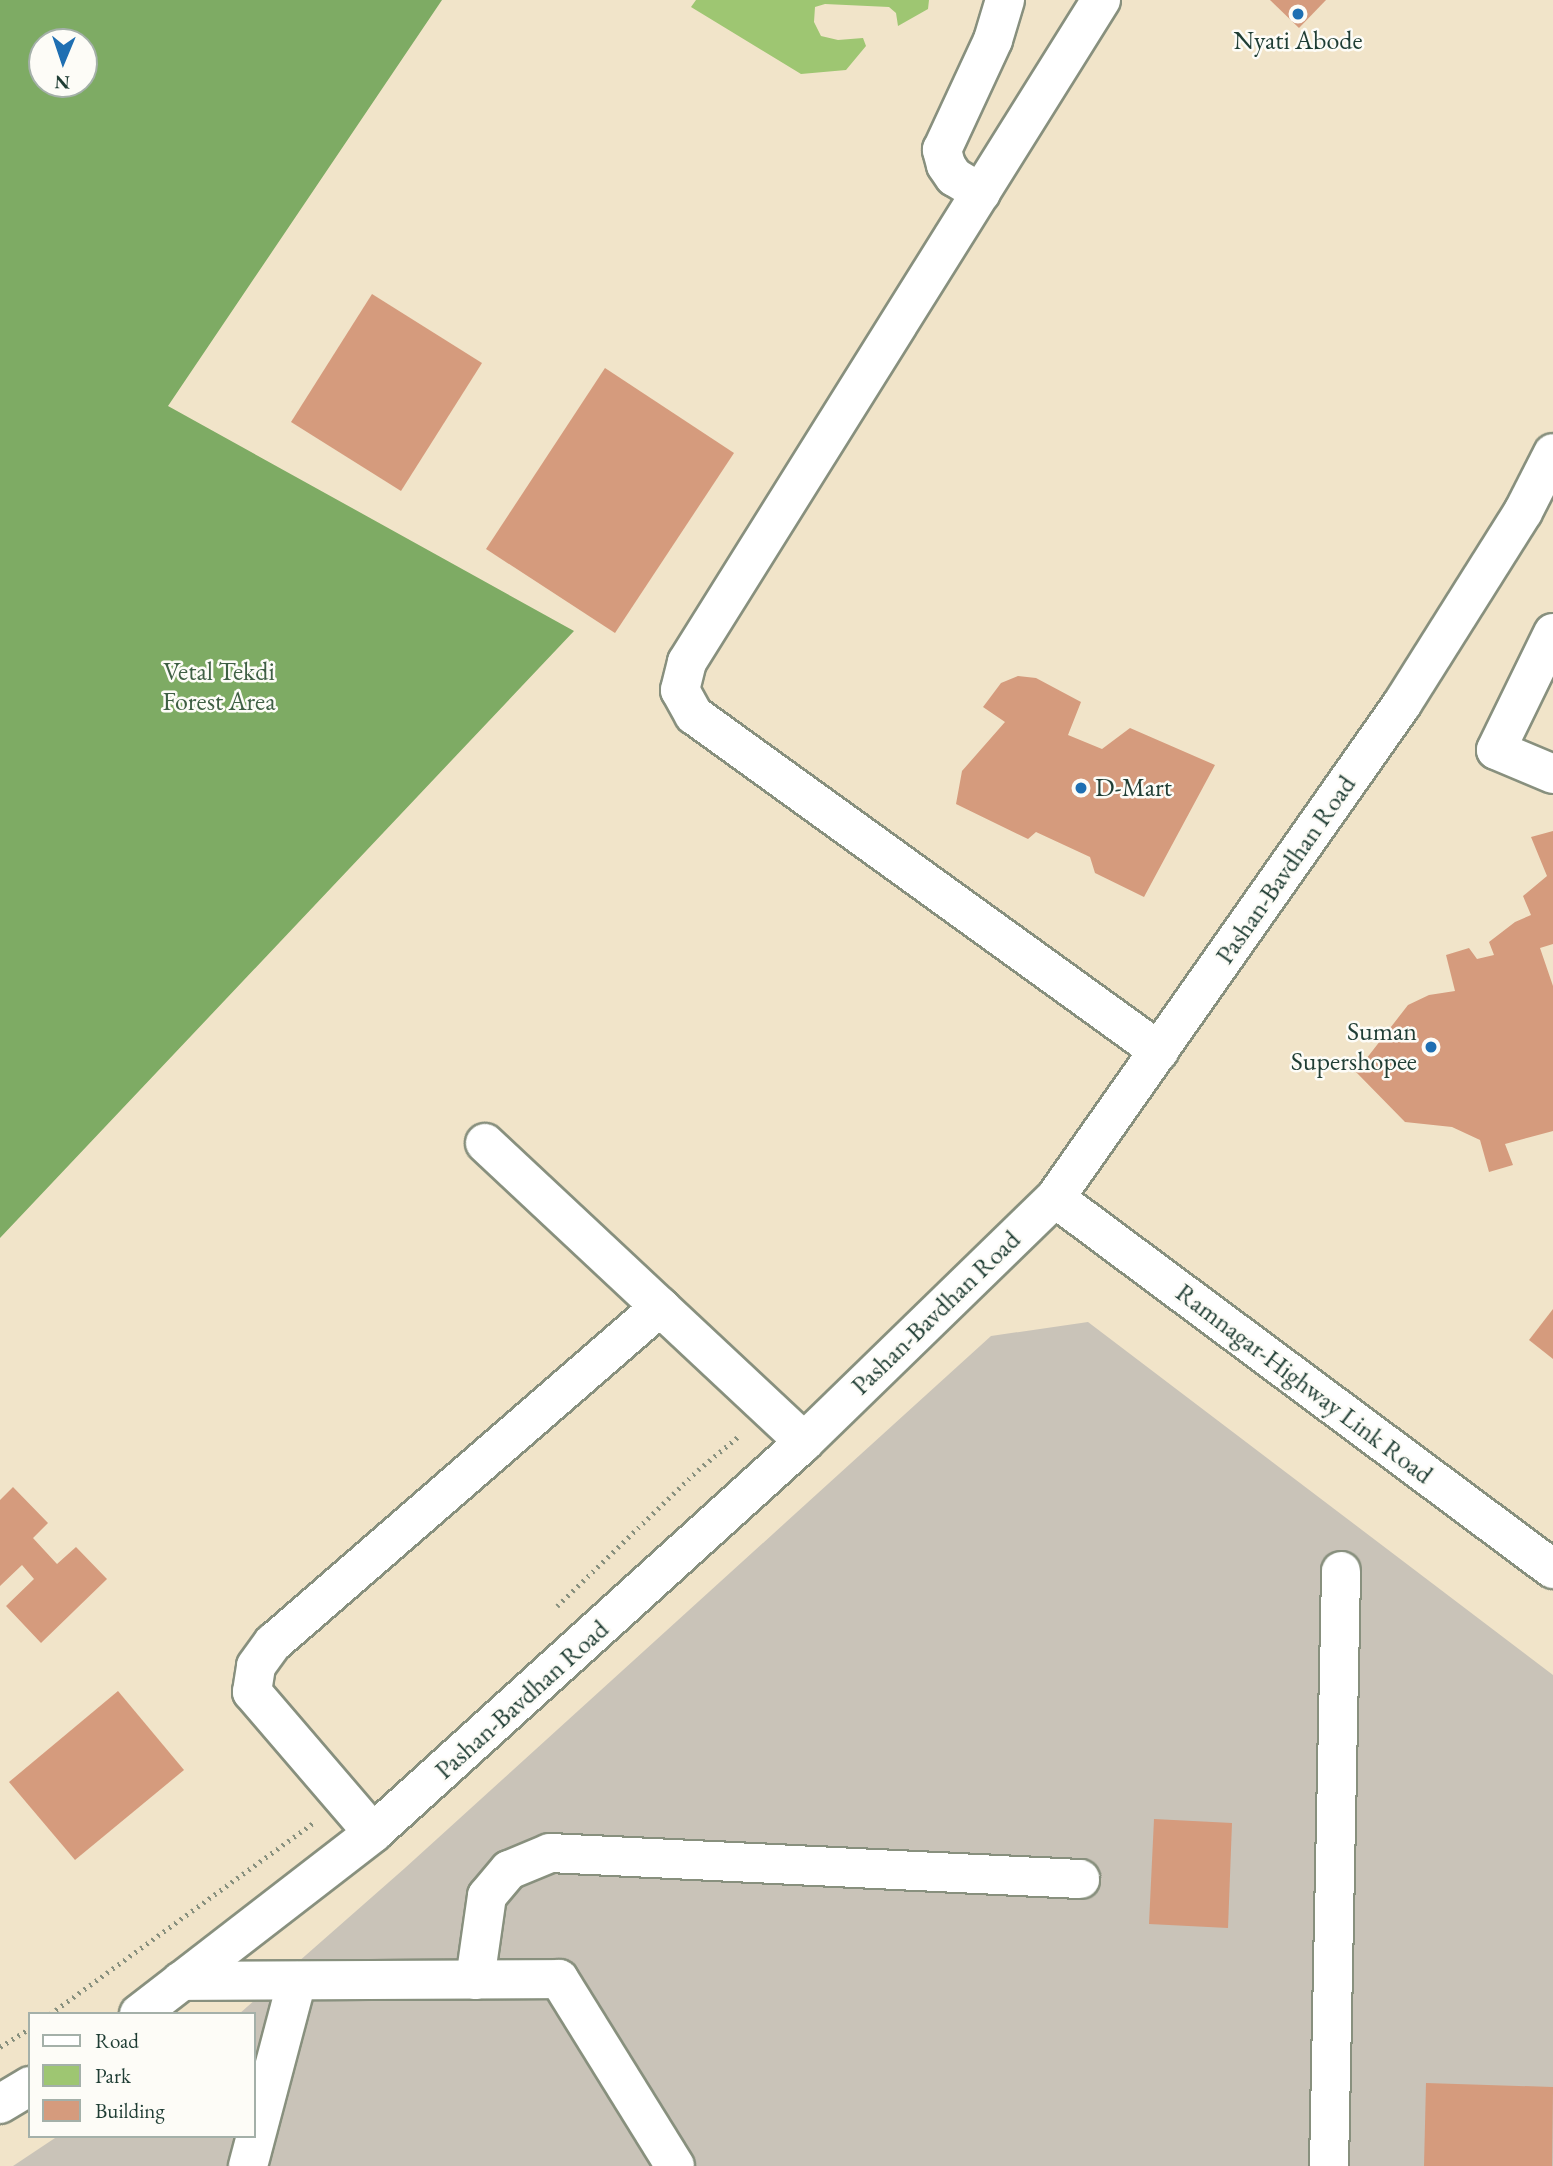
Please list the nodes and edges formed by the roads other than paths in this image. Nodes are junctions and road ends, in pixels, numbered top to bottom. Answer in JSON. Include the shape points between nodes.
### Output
{"nodes":[{"id":1,"x":1005,"y":0,"type":"edge"},
{"id":2,"x":1101,"y":0,"type":"edge"},
{"id":3,"x":981,"y":193,"type":"junction"},
{"id":4,"x":1553,"y":453,"type":"edge"},
{"id":5,"x":1553,"y":633,"type":"edge"},
{"id":6,"x":1553,"y":774,"type":"edge"},
{"id":7,"x":1158,"y":1052,"type":"junction"},
{"id":8,"x":485,"y":1143,"type":"dead end"},
{"id":9,"x":1055,"y":1198,"type":"junction"},
{"id":10,"x":660,"y":1307,"type":"junction"},
{"id":11,"x":804,"y":1441,"type":"junction"},
{"id":12,"x":1553,"y":1569,"type":"edge"},
{"id":13,"x":1341,"y":1571,"type":"dead end"},
{"id":14,"x":373,"y":1833,"type":"junction"},
{"id":15,"x":1080,"y":1880,"type":"dead end"},
{"id":16,"x":475,"y":1980,"type":"junction"},
{"id":17,"x":297,"y":1981,"type":"junction"},
{"id":18,"x":181,"y":1982,"type":"junction"},
{"id":19,"x":142,"y":2012,"type":"edge"},
{"id":20,"x":28,"y":2087,"type":"edge"},
{"id":21,"x":0,"y":2104,"type":"edge"},
{"id":22,"x":256,"y":2136,"type":"edge"},
{"id":23,"x":255,"y":2138,"type":"edge"},
{"id":24,"x":248,"y":2166,"type":"edge"},
{"id":25,"x":674,"y":2166,"type":"edge"},
{"id":26,"x":1329,"y":2166,"type":"edge"}],
"edges":[{"from":1,"to":3,"type":"street","via":[[993,40],[942,150],[954,177]]},
{"from":2,"to":3,"type":"street"},
{"from":3,"to":7,"type":"street","via":[[687,662],[680,690],[694,715]]},
{"from":4,"to":7,"type":"street","name":"Pashan-Bavdhan Road","via":[[1523,512],[1402,704]]},
{"from":5,"to":6,"type":"street","via":[[1496,750]]},
{"from":7,"to":9,"type":"street","name":"Pashan-Bavdhan Road"},
{"from":8,"to":10,"type":"street"},
{"from":9,"to":11,"type":"street","name":"Pashan-Bavdhan Road"},
{"from":9,"to":12,"type":"street","name":"Ramnagar-Highway Link Road"},
{"from":10,"to":11,"type":"street"},
{"from":10,"to":14,"type":"street","via":[[273,1643],[256,1665],[252,1692]]},
{"from":11,"to":14,"type":"street","name":"Pashan-Bavdhan Road"},
{"from":13,"to":26,"type":"street"},
{"from":14,"to":18,"type":"street","name":"Pashan-Bavdhan Road"},
{"from":15,"to":16,"type":"street","via":[[550,1853],[509,1870],[486,1896]]},
{"from":16,"to":17,"type":"street"},
{"from":16,"to":25,"type":"street","via":[[559,1979]]},
{"from":17,"to":18,"type":"street"},
{"from":17,"to":22,"type":"street"},
{"from":18,"to":19,"type":"street","name":"Pashan-Bavdhan Road"},
{"from":20,"to":21,"type":"street"},
{"from":23,"to":24,"type":"street"}]}
